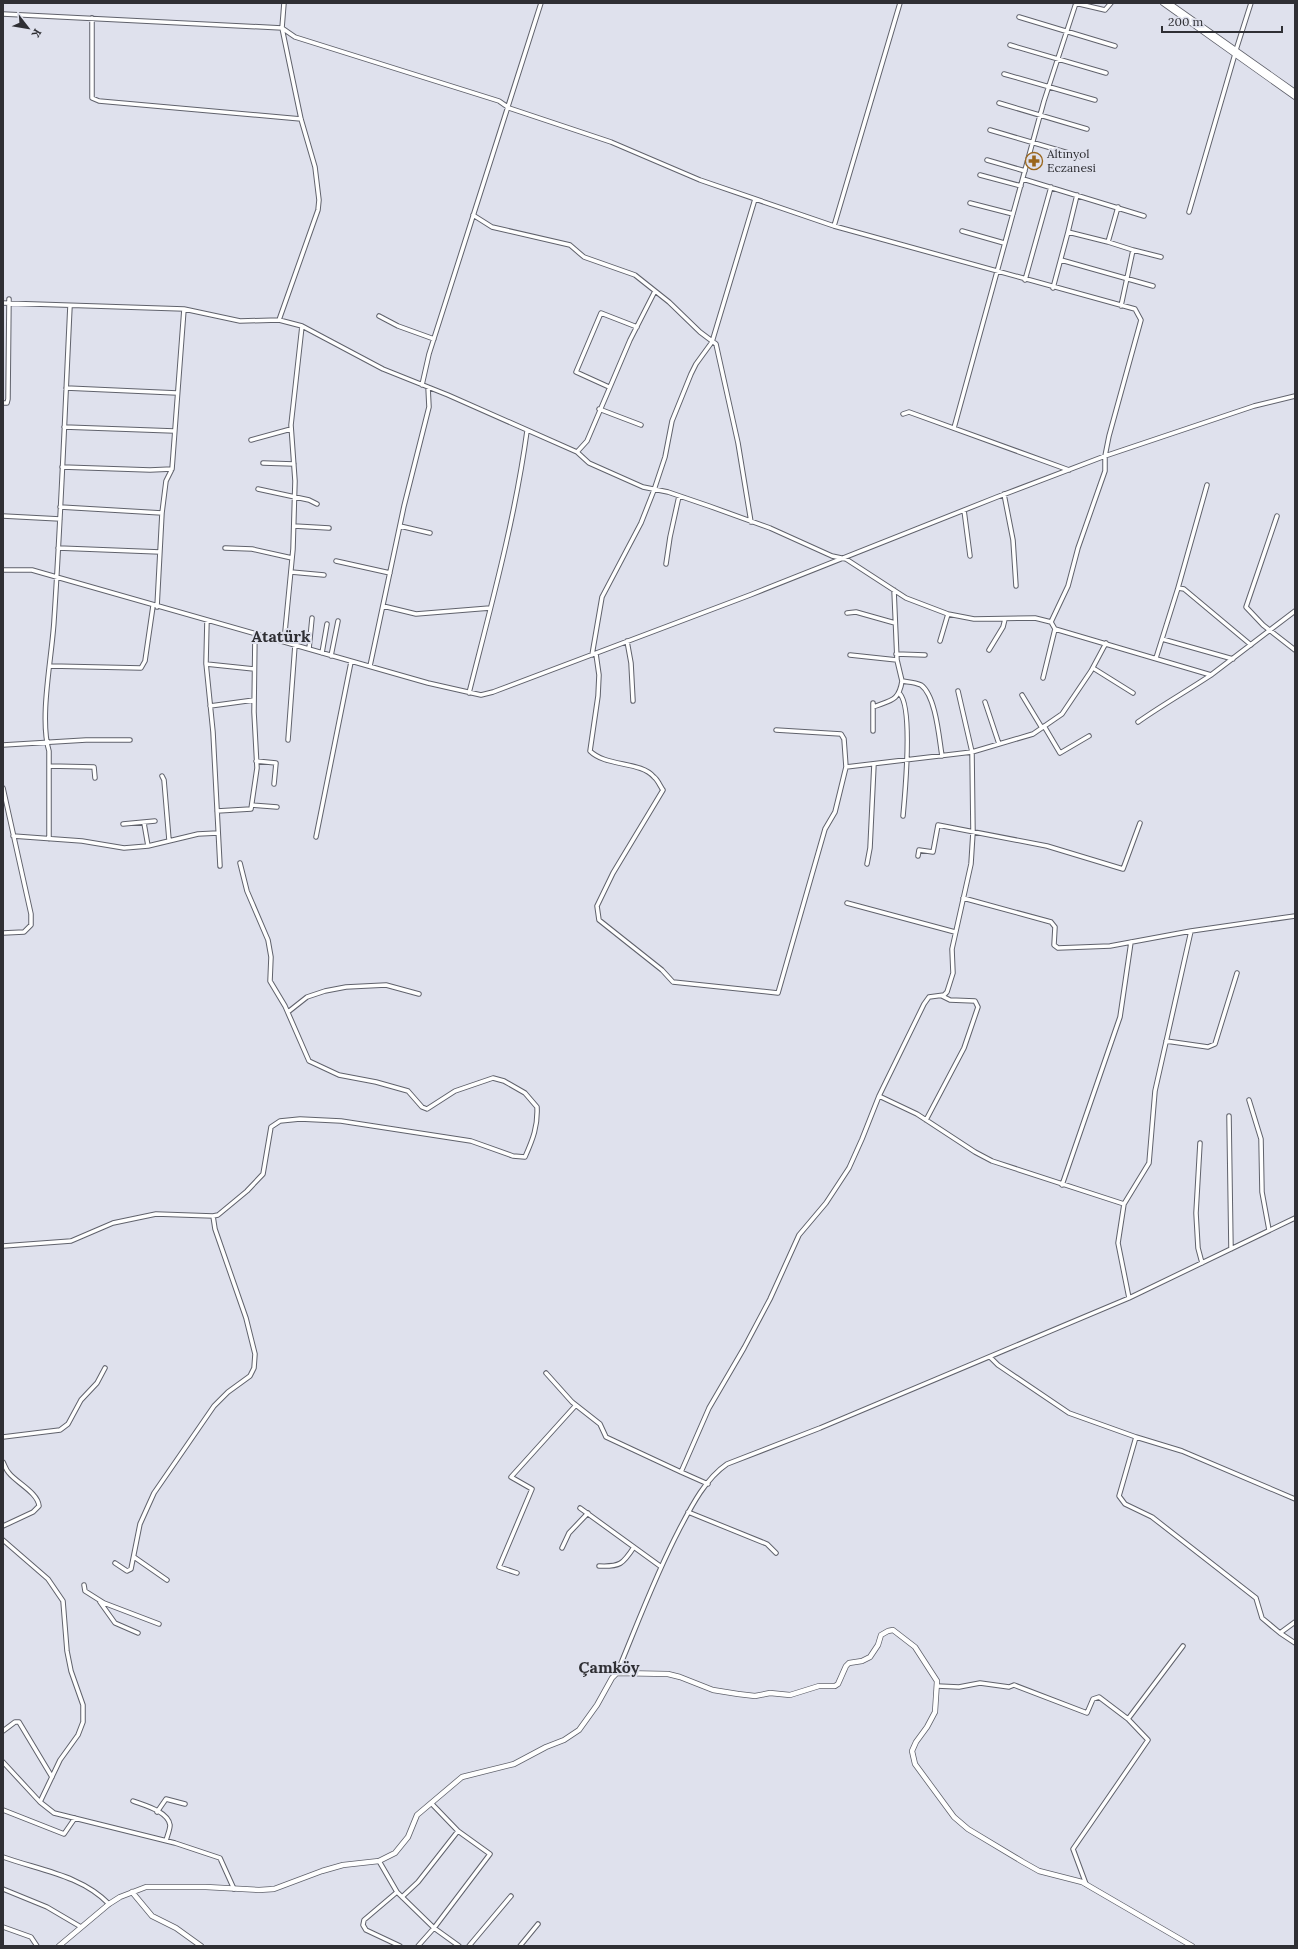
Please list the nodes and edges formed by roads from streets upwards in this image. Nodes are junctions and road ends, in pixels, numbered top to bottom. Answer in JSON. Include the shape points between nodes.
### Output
{"nodes":[{"id":1,"x":284,"y":3,"type":"edge"},
{"id":2,"x":541,"y":3,"type":"edge"},
{"id":3,"x":900,"y":3,"type":"edge"},
{"id":4,"x":1075,"y":3,"type":"edge"},
{"id":5,"x":1111,"y":3,"type":"edge"},
{"id":6,"x":1163,"y":3,"type":"edge"},
{"id":7,"x":1169,"y":3,"type":"edge"},
{"id":8,"x":1251,"y":3,"type":"edge"},
{"id":9,"x":3,"y":14,"type":"edge"},
{"id":10,"x":1186,"y":17,"type":"junction"},
{"id":11,"x":92,"y":18,"type":"junction"},
{"id":12,"x":1019,"y":18,"type":"dead end"},
{"id":13,"x":282,"y":28,"type":"junction"},
{"id":14,"x":1067,"y":32,"type":"junction"},
{"id":15,"x":1010,"y":45,"type":"dead end"},
{"id":16,"x":1115,"y":46,"type":"dead end"},
{"id":17,"x":1236,"y":52,"type":"junction"},
{"id":18,"x":1058,"y":59,"type":"junction"},
{"id":19,"x":1106,"y":73,"type":"dead end"},
{"id":20,"x":1004,"y":74,"type":"dead end"},
{"id":21,"x":1049,"y":87,"type":"junction"},
{"id":22,"x":1294,"y":93,"type":"edge"},
{"id":23,"x":1095,"y":100,"type":"dead end"},
{"id":24,"x":999,"y":103,"type":"dead end"},
{"id":25,"x":509,"y":108,"type":"junction"},
{"id":26,"x":1041,"y":115,"type":"junction"},
{"id":27,"x":301,"y":119,"type":"junction"},
{"id":28,"x":1086,"y":129,"type":"dead end"},
{"id":29,"x":990,"y":130,"type":"dead end"},
{"id":30,"x":1033,"y":143,"type":"junction"},
{"id":31,"x":1082,"y":157,"type":"dead end"},
{"id":32,"x":988,"y":160,"type":"dead end"},
{"id":33,"x":1025,"y":170,"type":"junction"},
{"id":34,"x":980,"y":175,"type":"dead end"},
{"id":35,"x":1023,"y":179,"type":"junction"},
{"id":36,"x":1020,"y":186,"type":"junction"},
{"id":37,"x":1051,"y":187,"type":"junction"},
{"id":38,"x":1077,"y":194,"type":"junction"},
{"id":39,"x":755,"y":199,"type":"junction"},
{"id":40,"x":970,"y":203,"type":"dead end"},
{"id":41,"x":1118,"y":207,"type":"junction"},
{"id":42,"x":1189,"y":212,"type":"dead end"},
{"id":43,"x":1012,"y":214,"type":"junction"},
{"id":44,"x":474,"y":215,"type":"junction"},
{"id":45,"x":1144,"y":216,"type":"dead end"},
{"id":46,"x":834,"y":226,"type":"junction"},
{"id":47,"x":962,"y":231,"type":"dead end"},
{"id":48,"x":1068,"y":232,"type":"junction"},
{"id":49,"x":1108,"y":242,"type":"junction"},
{"id":50,"x":1004,"y":243,"type":"junction"},
{"id":51,"x":1133,"y":250,"type":"junction"},
{"id":52,"x":1162,"y":258,"type":"dead end"},
{"id":53,"x":1061,"y":260,"type":"junction"},
{"id":54,"x":996,"y":272,"type":"junction"},
{"id":55,"x":1128,"y":278,"type":"junction"},
{"id":56,"x":1025,"y":280,"type":"junction"},
{"id":57,"x":1153,"y":286,"type":"dead end"},
{"id":58,"x":1053,"y":288,"type":"junction"},
{"id":59,"x":655,"y":291,"type":"junction"},
{"id":60,"x":9,"y":299,"type":"dead end"},
{"id":61,"x":3,"y":303,"type":"edge"},
{"id":62,"x":9,"y":303,"type":"junction"},
{"id":63,"x":70,"y":306,"type":"junction"},
{"id":64,"x":1121,"y":306,"type":"junction"},
{"id":65,"x":184,"y":309,"type":"junction"},
{"id":66,"x":379,"y":316,"type":"dead end"},
{"id":67,"x":279,"y":320,"type":"junction"},
{"id":68,"x":302,"y":326,"type":"junction"},
{"id":69,"x":637,"y":327,"type":"junction"},
{"id":70,"x":434,"y":339,"type":"junction"},
{"id":71,"x":712,"y":342,"type":"junction"},
{"id":72,"x":422,"y":384,"type":"junction"},
{"id":73,"x":428,"y":387,"type":"junction"},
{"id":74,"x":609,"y":387,"type":"junction"},
{"id":75,"x":66,"y":388,"type":"junction"},
{"id":76,"x":177,"y":393,"type":"junction"},
{"id":77,"x":1295,"y":396,"type":"edge"},
{"id":78,"x":3,"y":403,"type":"edge"},
{"id":79,"x":599,"y":409,"type":"junction"},
{"id":80,"x":903,"y":414,"type":"dead end"},
{"id":81,"x":641,"y":425,"type":"dead end"},
{"id":82,"x":64,"y":427,"type":"junction"},
{"id":83,"x":954,"y":428,"type":"junction"},
{"id":84,"x":291,"y":429,"type":"junction"},
{"id":85,"x":174,"y":431,"type":"junction"},
{"id":86,"x":528,"y":431,"type":"junction"},
{"id":87,"x":251,"y":440,"type":"dead end"},
{"id":88,"x":577,"y":452,"type":"junction"},
{"id":89,"x":1105,"y":456,"type":"junction"},
{"id":90,"x":263,"y":463,"type":"dead end"},
{"id":91,"x":294,"y":464,"type":"junction"},
{"id":92,"x":62,"y":467,"type":"junction"},
{"id":93,"x":172,"y":469,"type":"junction"},
{"id":94,"x":1068,"y":470,"type":"junction"},
{"id":95,"x":1207,"y":485,"type":"dead end"},
{"id":96,"x":258,"y":489,"type":"dead end"},
{"id":97,"x":654,"y":490,"type":"junction"},
{"id":98,"x":1004,"y":494,"type":"junction"},
{"id":99,"x":679,"y":496,"type":"junction"},
{"id":100,"x":295,"y":497,"type":"junction"},
{"id":101,"x":317,"y":504,"type":"dead end"},
{"id":102,"x":60,"y":507,"type":"junction"},
{"id":103,"x":964,"y":510,"type":"junction"},
{"id":104,"x":162,"y":513,"type":"junction"},
{"id":105,"x":3,"y":516,"type":"edge"},
{"id":106,"x":1277,"y":516,"type":"dead end"},
{"id":107,"x":60,"y":518,"type":"junction"},
{"id":108,"x":751,"y":522,"type":"junction"},
{"id":109,"x":294,"y":526,"type":"junction"},
{"id":110,"x":400,"y":526,"type":"junction"},
{"id":111,"x":329,"y":528,"type":"dead end"},
{"id":112,"x":430,"y":533,"type":"dead end"},
{"id":113,"x":58,"y":548,"type":"junction"},
{"id":114,"x":225,"y":548,"type":"dead end"},
{"id":115,"x":160,"y":552,"type":"junction"},
{"id":116,"x":970,"y":556,"type":"dead end"},
{"id":117,"x":292,"y":558,"type":"junction"},
{"id":118,"x":841,"y":558,"type":"junction"},
{"id":119,"x":336,"y":561,"type":"dead end"},
{"id":120,"x":666,"y":564,"type":"dead end"},
{"id":121,"x":3,"y":570,"type":"edge"},
{"id":122,"x":291,"y":572,"type":"junction"},
{"id":123,"x":390,"y":573,"type":"junction"},
{"id":124,"x":324,"y":575,"type":"dead end"},
{"id":125,"x":57,"y":577,"type":"junction"},
{"id":126,"x":1016,"y":586,"type":"dead end"},
{"id":127,"x":1178,"y":588,"type":"junction"},
{"id":128,"x":894,"y":590,"type":"junction"},
{"id":129,"x":383,"y":606,"type":"junction"},
{"id":130,"x":155,"y":607,"type":"junction"},
{"id":131,"x":490,"y":608,"type":"junction"},
{"id":132,"x":1295,"y":611,"type":"edge"},
{"id":133,"x":847,"y":613,"type":"dead end"},
{"id":134,"x":948,"y":614,"type":"junction"},
{"id":135,"x":312,"y":618,"type":"dead end"},
{"id":136,"x":1005,"y":619,"type":"junction"},
{"id":137,"x":207,"y":620,"type":"junction"},
{"id":138,"x":338,"y":621,"type":"dead end"},
{"id":139,"x":1052,"y":622,"type":"junction"},
{"id":140,"x":894,"y":623,"type":"junction"},
{"id":141,"x":327,"y":624,"type":"dead end"},
{"id":142,"x":1055,"y":629,"type":"junction"},
{"id":143,"x":1270,"y":631,"type":"junction"},
{"id":144,"x":255,"y":633,"type":"junction"},
{"id":145,"x":1162,"y":639,"type":"junction"},
{"id":146,"x":627,"y":641,"type":"junction"},
{"id":147,"x":940,"y":641,"type":"dead end"},
{"id":148,"x":284,"y":642,"type":"junction"},
{"id":149,"x":1106,"y":643,"type":"junction"},
{"id":150,"x":1251,"y":644,"type":"junction"},
{"id":151,"x":295,"y":645,"type":"junction"},
{"id":152,"x":309,"y":649,"type":"junction"},
{"id":153,"x":989,"y":650,"type":"dead end"},
{"id":154,"x":1295,"y":650,"type":"edge"},
{"id":155,"x":322,"y":653,"type":"junction"},
{"id":156,"x":596,"y":654,"type":"junction"},
{"id":157,"x":896,"y":654,"type":"junction"},
{"id":158,"x":592,"y":655,"type":"junction"},
{"id":159,"x":850,"y":655,"type":"dead end"},
{"id":160,"x":925,"y":655,"type":"dead end"},
{"id":161,"x":331,"y":656,"type":"junction"},
{"id":162,"x":1156,"y":658,"type":"junction"},
{"id":163,"x":1233,"y":658,"type":"junction"},
{"id":164,"x":897,"y":660,"type":"junction"},
{"id":165,"x":351,"y":662,"type":"junction"},
{"id":166,"x":206,"y":664,"type":"junction"},
{"id":167,"x":50,"y":666,"type":"junction"},
{"id":168,"x":370,"y":666,"type":"junction"},
{"id":169,"x":1093,"y":668,"type":"junction"},
{"id":170,"x":254,"y":669,"type":"junction"},
{"id":171,"x":1211,"y":674,"type":"junction"},
{"id":172,"x":1042,"y":678,"type":"dead end"},
{"id":173,"x":902,"y":681,"type":"junction"},
{"id":174,"x":958,"y":691,"type":"dead end"},
{"id":175,"x":469,"y":693,"type":"junction"},
{"id":176,"x":1133,"y":693,"type":"dead end"},
{"id":177,"x":900,"y":694,"type":"junction"},
{"id":178,"x":1022,"y":695,"type":"dead end"},
{"id":179,"x":254,"y":700,"type":"junction"},
{"id":180,"x":633,"y":701,"type":"dead end"},
{"id":181,"x":985,"y":702,"type":"dead end"},
{"id":182,"x":210,"y":706,"type":"junction"},
{"id":183,"x":1138,"y":722,"type":"dead end"},
{"id":184,"x":1043,"y":727,"type":"junction"},
{"id":185,"x":776,"y":730,"type":"dead end"},
{"id":186,"x":873,"y":731,"type":"dead end"},
{"id":187,"x":1090,"y":736,"type":"dead end"},
{"id":188,"x":130,"y":740,"type":"dead end"},
{"id":189,"x":288,"y":740,"type":"dead end"},
{"id":190,"x":46,"y":742,"type":"junction"},
{"id":191,"x":999,"y":744,"type":"junction"},
{"id":192,"x":3,"y":745,"type":"edge"},
{"id":193,"x":972,"y":752,"type":"junction"},
{"id":194,"x":942,"y":756,"type":"junction"},
{"id":195,"x":908,"y":760,"type":"junction"},
{"id":196,"x":256,"y":761,"type":"junction"},
{"id":197,"x":874,"y":764,"type":"junction"},
{"id":198,"x":49,"y":766,"type":"junction"},
{"id":199,"x":846,"y":767,"type":"junction"},
{"id":200,"x":162,"y":776,"type":"dead end"},
{"id":201,"x":96,"y":778,"type":"dead end"},
{"id":202,"x":274,"y":784,"type":"dead end"},
{"id":203,"x":3,"y":788,"type":"edge"},
{"id":204,"x":252,"y":805,"type":"junction"},
{"id":205,"x":277,"y":807,"type":"dead end"},
{"id":206,"x":217,"y":811,"type":"junction"},
{"id":207,"x":903,"y":816,"type":"dead end"},
{"id":208,"x":144,"y":822,"type":"junction"},
{"id":209,"x":155,"y":822,"type":"dead end"},
{"id":210,"x":1140,"y":823,"type":"dead end"},
{"id":211,"x":123,"y":824,"type":"dead end"},
{"id":212,"x":973,"y":832,"type":"junction"},
{"id":213,"x":218,"y":833,"type":"junction"},
{"id":214,"x":13,"y":836,"type":"junction"},
{"id":215,"x":316,"y":837,"type":"dead end"},
{"id":216,"x":49,"y":839,"type":"junction"},
{"id":217,"x":168,"y":840,"type":"junction"},
{"id":218,"x":148,"y":846,"type":"junction"},
{"id":219,"x":918,"y":856,"type":"dead end"},
{"id":220,"x":240,"y":863,"type":"dead end"},
{"id":221,"x":867,"y":864,"type":"dead end"},
{"id":222,"x":220,"y":866,"type":"dead end"},
{"id":223,"x":963,"y":898,"type":"junction"},
{"id":224,"x":847,"y":903,"type":"dead end"},
{"id":225,"x":1295,"y":916,"type":"edge"},
{"id":226,"x":1191,"y":931,"type":"junction"},
{"id":227,"x":955,"y":932,"type":"junction"},
{"id":228,"x":3,"y":933,"type":"edge"},
{"id":229,"x":1131,"y":942,"type":"junction"},
{"id":230,"x":1237,"y":973,"type":"dead end"},
{"id":231,"x":419,"y":994,"type":"dead end"},
{"id":232,"x":942,"y":996,"type":"junction"},
{"id":233,"x":288,"y":1012,"type":"junction"},
{"id":234,"x":1166,"y":1041,"type":"junction"},
{"id":235,"x":879,"y":1096,"type":"junction"},
{"id":236,"x":1249,"y":1100,"type":"dead end"},
{"id":237,"x":1229,"y":1116,"type":"dead end"},
{"id":238,"x":926,"y":1120,"type":"junction"},
{"id":239,"x":1200,"y":1143,"type":"dead end"},
{"id":240,"x":1062,"y":1185,"type":"junction"},
{"id":241,"x":1124,"y":1204,"type":"junction"},
{"id":242,"x":213,"y":1216,"type":"junction"},
{"id":243,"x":1295,"y":1218,"type":"edge"},
{"id":244,"x":1269,"y":1230,"type":"junction"},
{"id":245,"x":3,"y":1246,"type":"edge"},
{"id":246,"x":1231,"y":1249,"type":"junction"},
{"id":247,"x":1202,"y":1263,"type":"junction"},
{"id":248,"x":1129,"y":1298,"type":"junction"},
{"id":249,"x":990,"y":1357,"type":"junction"},
{"id":250,"x":105,"y":1368,"type":"dead end"},
{"id":251,"x":546,"y":1373,"type":"dead end"},
{"id":252,"x":576,"y":1405,"type":"junction"},
{"id":253,"x":3,"y":1437,"type":"edge"},
{"id":254,"x":1136,"y":1437,"type":"junction"},
{"id":255,"x":3,"y":1462,"type":"edge"},
{"id":256,"x":681,"y":1472,"type":"junction"},
{"id":257,"x":708,"y":1484,"type":"junction"},
{"id":258,"x":1295,"y":1500,"type":"edge"},
{"id":259,"x":580,"y":1508,"type":"dead end"},
{"id":260,"x":688,"y":1512,"type":"junction"},
{"id":261,"x":588,"y":1513,"type":"junction"},
{"id":262,"x":3,"y":1526,"type":"edge"},
{"id":263,"x":3,"y":1540,"type":"edge"},
{"id":264,"x":634,"y":1547,"type":"junction"},
{"id":265,"x":562,"y":1548,"type":"dead end"},
{"id":266,"x":776,"y":1552,"type":"dead end"},
{"id":267,"x":134,"y":1557,"type":"junction"},
{"id":268,"x":115,"y":1564,"type":"dead end"},
{"id":269,"x":599,"y":1566,"type":"dead end"},
{"id":270,"x":660,"y":1566,"type":"junction"},
{"id":271,"x":517,"y":1573,"type":"dead end"},
{"id":272,"x":167,"y":1580,"type":"dead end"},
{"id":273,"x":84,"y":1585,"type":"dead end"},
{"id":274,"x":100,"y":1601,"type":"junction"},
{"id":275,"x":1295,"y":1622,"type":"edge"},
{"id":276,"x":159,"y":1624,"type":"dead end"},
{"id":277,"x":138,"y":1633,"type":"dead end"},
{"id":278,"x":1280,"y":1634,"type":"junction"},
{"id":279,"x":1295,"y":1643,"type":"edge"},
{"id":280,"x":1183,"y":1646,"type":"dead end"},
{"id":281,"x":617,"y":1673,"type":"junction"},
{"id":282,"x":937,"y":1686,"type":"junction"},
{"id":283,"x":1128,"y":1719,"type":"junction"},
{"id":284,"x":3,"y":1731,"type":"edge"},
{"id":285,"x":3,"y":1762,"type":"edge"},
{"id":286,"x":52,"y":1777,"type":"junction"},
{"id":287,"x":133,"y":1801,"type":"dead end"},
{"id":288,"x":40,"y":1802,"type":"junction"},
{"id":289,"x":185,"y":1804,"type":"dead end"},
{"id":290,"x":432,"y":1804,"type":"junction"},
{"id":291,"x":3,"y":1810,"type":"edge"},
{"id":292,"x":157,"y":1812,"type":"junction"},
{"id":293,"x":75,"y":1818,"type":"junction"},
{"id":294,"x":458,"y":1831,"type":"junction"},
{"id":295,"x":166,"y":1841,"type":"junction"},
{"id":296,"x":3,"y":1857,"type":"edge"},
{"id":297,"x":378,"y":1861,"type":"junction"},
{"id":298,"x":1086,"y":1884,"type":"junction"},
{"id":299,"x":3,"y":1889,"type":"edge"},
{"id":300,"x":234,"y":1889,"type":"junction"},
{"id":301,"x":132,"y":1892,"type":"junction"},
{"id":302,"x":397,"y":1892,"type":"junction"},
{"id":303,"x":511,"y":1896,"type":"dead end"},
{"id":304,"x":402,"y":1898,"type":"junction"},
{"id":305,"x":109,"y":1904,"type":"junction"},
{"id":306,"x":538,"y":1924,"type":"dead end"},
{"id":307,"x":3,"y":1927,"type":"edge"},
{"id":308,"x":81,"y":1927,"type":"junction"},
{"id":309,"x":434,"y":1928,"type":"junction"},
{"id":310,"x":37,"y":1946,"type":"edge"},
{"id":311,"x":59,"y":1946,"type":"edge"},
{"id":312,"x":202,"y":1946,"type":"edge"},
{"id":313,"x":400,"y":1946,"type":"edge"},
{"id":314,"x":418,"y":1946,"type":"edge"},
{"id":315,"x":459,"y":1946,"type":"edge"},
{"id":316,"x":469,"y":1946,"type":"edge"},
{"id":317,"x":520,"y":1946,"type":"edge"},
{"id":318,"x":1192,"y":1946,"type":"edge"}],
"edges":[{"from":1,"to":13,"type":"street"},
{"from":2,"to":25,"type":"street"},
{"from":3,"to":46,"type":"street"},
{"from":4,"to":5,"type":"street","via":[[1105,10]]},
{"from":4,"to":14,"type":"street"},
{"from":6,"to":10,"type":"street"},
{"from":7,"to":10,"type":"street"},
{"from":8,"to":17,"type":"street"},
{"from":9,"to":11,"type":"street"},
{"from":10,"to":17,"type":"street"},
{"from":11,"to":13,"type":"street"},
{"from":11,"to":27,"type":"street","via":[[92,98],[99,101]]},
{"from":12,"to":14,"type":"street"},
{"from":13,"to":25,"type":"street","via":[[295,37],[499,101]]},
{"from":13,"to":27,"type":"street"},
{"from":14,"to":16,"type":"street"},
{"from":14,"to":18,"type":"street"},
{"from":15,"to":18,"type":"street"},
{"from":17,"to":22,"type":"street"},
{"from":17,"to":42,"type":"street"},
{"from":18,"to":19,"type":"street"},
{"from":18,"to":21,"type":"street"},
{"from":20,"to":21,"type":"street"},
{"from":21,"to":23,"type":"street"},
{"from":21,"to":26,"type":"street"},
{"from":24,"to":26,"type":"street"},
{"from":25,"to":39,"type":"street","via":[[611,142],[700,180]]},
{"from":25,"to":44,"type":"street"},
{"from":26,"to":28,"type":"street"},
{"from":26,"to":30,"type":"street"},
{"from":27,"to":67,"type":"street","via":[[315,167],[318,210]]},
{"from":29,"to":30,"type":"street"},
{"from":30,"to":31,"type":"street"},
{"from":30,"to":33,"type":"street"},
{"from":32,"to":33,"type":"street"},
{"from":33,"to":35,"type":"street"},
{"from":34,"to":36,"type":"street"},
{"from":35,"to":36,"type":"street"},
{"from":35,"to":37,"type":"street"},
{"from":36,"to":43,"type":"street"},
{"from":37,"to":38,"type":"street"},
{"from":37,"to":56,"type":"street"},
{"from":38,"to":41,"type":"street"},
{"from":38,"to":48,"type":"street"},
{"from":39,"to":46,"type":"street"},
{"from":39,"to":71,"type":"street"},
{"from":40,"to":43,"type":"street"},
{"from":41,"to":45,"type":"street"},
{"from":41,"to":49,"type":"street"},
{"from":43,"to":50,"type":"street"},
{"from":44,"to":59,"type":"street","via":[[492,227],[570,245],[584,257],[635,275]]},
{"from":44,"to":70,"type":"street"},
{"from":46,"to":54,"type":"street"},
{"from":47,"to":50,"type":"street"},
{"from":48,"to":49,"type":"street"},
{"from":48,"to":53,"type":"street"},
{"from":49,"to":51,"type":"street"},
{"from":50,"to":54,"type":"street"},
{"from":51,"to":52,"type":"street"},
{"from":51,"to":55,"type":"street"},
{"from":53,"to":55,"type":"street"},
{"from":53,"to":58,"type":"street"},
{"from":54,"to":56,"type":"street"},
{"from":54,"to":83,"type":"street"},
{"from":55,"to":57,"type":"street"},
{"from":55,"to":64,"type":"street"},
{"from":56,"to":58,"type":"street"},
{"from":58,"to":64,"type":"street"},
{"from":59,"to":69,"type":"street"},
{"from":59,"to":71,"type":"street"},
{"from":60,"to":62,"type":"street"},
{"from":61,"to":62,"type":"street"},
{"from":62,"to":63,"type":"street"},
{"from":62,"to":78,"type":"street","via":[[8,399],[7,403]]},
{"from":63,"to":65,"type":"street"},
{"from":63,"to":75,"type":"street"},
{"from":64,"to":89,"type":"street","via":[[1135,309],[1141,320]]},
{"from":65,"to":67,"type":"street","via":[[240,321]]},
{"from":65,"to":76,"type":"street"},
{"from":66,"to":70,"type":"street"},
{"from":67,"to":68,"type":"street"},
{"from":68,"to":72,"type":"street","via":[[383,369]]},
{"from":68,"to":84,"type":"street"},
{"from":69,"to":74,"type":"street"},
{"from":69,"to":74,"type":"street","via":[[601,313],[576,372]]},
{"from":70,"to":72,"type":"street"},
{"from":71,"to":97,"type":"street","via":[[696,364],[672,421],[665,456]]},
{"from":71,"to":108,"type":"street","via":[[716,344],[721,361]]},
{"from":72,"to":73,"type":"street"},
{"from":73,"to":86,"type":"street"},
{"from":73,"to":110,"type":"street","via":[[429,407]]},
{"from":74,"to":79,"type":"street"},
{"from":75,"to":76,"type":"street"},
{"from":75,"to":82,"type":"street"},
{"from":76,"to":85,"type":"street"},
{"from":77,"to":89,"type":"street","via":[[1254,406]]},
{"from":79,"to":81,"type":"street"},
{"from":79,"to":88,"type":"street","via":[[587,441]]},
{"from":80,"to":83,"type":"street","via":[[909,412]]},
{"from":82,"to":85,"type":"street"},
{"from":82,"to":92,"type":"street"},
{"from":83,"to":94,"type":"street"},
{"from":84,"to":87,"type":"street"},
{"from":84,"to":91,"type":"street"},
{"from":85,"to":93,"type":"street"},
{"from":86,"to":88,"type":"street"},
{"from":86,"to":131,"type":"street","via":[[522,472]]},
{"from":88,"to":97,"type":"street","via":[[588,463]]},
{"from":89,"to":94,"type":"street"},
{"from":89,"to":139,"type":"street","via":[[1104,477],[1078,548],[1068,586]]},
{"from":90,"to":91,"type":"street"},
{"from":91,"to":100,"type":"street"},
{"from":92,"to":93,"type":"street"},
{"from":92,"to":102,"type":"street"},
{"from":93,"to":104,"type":"street","via":[[166,481]]},
{"from":94,"to":98,"type":"street"},
{"from":95,"to":127,"type":"street"},
{"from":96,"to":100,"type":"street"},
{"from":97,"to":99,"type":"street"},
{"from":97,"to":158,"type":"street","via":[[641,523],[602,597]]},
{"from":98,"to":103,"type":"street"},
{"from":98,"to":126,"type":"street","via":[[1013,540]]},
{"from":99,"to":108,"type":"street"},
{"from":99,"to":120,"type":"street"},
{"from":100,"to":101,"type":"street"},
{"from":100,"to":109,"type":"street"},
{"from":102,"to":104,"type":"street"},
{"from":102,"to":107,"type":"street"},
{"from":103,"to":116,"type":"street"},
{"from":103,"to":118,"type":"street"},
{"from":104,"to":115,"type":"street"},
{"from":105,"to":107,"type":"street"},
{"from":106,"to":143,"type":"street","via":[[1245,606]]},
{"from":107,"to":113,"type":"street"},
{"from":108,"to":118,"type":"street"},
{"from":109,"to":111,"type":"street"},
{"from":109,"to":117,"type":"street"},
{"from":110,"to":112,"type":"street"},
{"from":110,"to":123,"type":"street"},
{"from":113,"to":115,"type":"street"},
{"from":113,"to":125,"type":"street"},
{"from":114,"to":117,"type":"street","via":[[252,549]]},
{"from":115,"to":130,"type":"street"},
{"from":117,"to":122,"type":"street"},
{"from":118,"to":128,"type":"street"},
{"from":118,"to":146,"type":"street"},
{"from":119,"to":123,"type":"street"},
{"from":121,"to":125,"type":"street","via":[[32,570]]},
{"from":122,"to":124,"type":"street"},
{"from":122,"to":148,"type":"street"},
{"from":123,"to":129,"type":"street"},
{"from":125,"to":130,"type":"street"},
{"from":125,"to":167,"type":"street"},
{"from":127,"to":145,"type":"street"},
{"from":127,"to":150,"type":"street","via":[[1184,589]]},
{"from":128,"to":134,"type":"street","via":[[906,598]]},
{"from":128,"to":140,"type":"street"},
{"from":129,"to":131,"type":"street","via":[[416,614]]},
{"from":129,"to":168,"type":"street"},
{"from":130,"to":137,"type":"street"},
{"from":130,"to":167,"type":"street","via":[[145,661],[141,668]]},
{"from":131,"to":175,"type":"street"},
{"from":132,"to":143,"type":"street"},
{"from":133,"to":140,"type":"street","via":[[856,612]]},
{"from":134,"to":136,"type":"street","via":[[974,619]]},
{"from":134,"to":147,"type":"street"},
{"from":135,"to":152,"type":"street"},
{"from":136,"to":139,"type":"street","via":[[1035,618]]},
{"from":136,"to":153,"type":"street"},
{"from":137,"to":144,"type":"street"},
{"from":137,"to":166,"type":"street"},
{"from":138,"to":161,"type":"street"},
{"from":139,"to":142,"type":"street"},
{"from":140,"to":157,"type":"street"},
{"from":141,"to":155,"type":"street"},
{"from":142,"to":149,"type":"street"},
{"from":142,"to":172,"type":"street"},
{"from":143,"to":150,"type":"street"},
{"from":143,"to":154,"type":"street"},
{"from":144,"to":148,"type":"street"},
{"from":144,"to":170,"type":"street"},
{"from":145,"to":162,"type":"street"},
{"from":145,"to":163,"type":"street"},
{"from":146,"to":156,"type":"street"},
{"from":146,"to":180,"type":"street"},
{"from":148,"to":151,"type":"street"},
{"from":149,"to":162,"type":"street"},
{"from":149,"to":169,"type":"street"},
{"from":150,"to":163,"type":"street"},
{"from":151,"to":152,"type":"street"},
{"from":151,"to":189,"type":"street"},
{"from":152,"to":155,"type":"street"},
{"from":155,"to":161,"type":"street"},
{"from":156,"to":158,"type":"street"},
{"from":156,"to":199,"type":"street","via":[[598,696],[590,751],[605,760],[654,775],[663,790],[597,906],[599,920],[662,970],[673,982],[778,994],[825,829],[835,812]]},
{"from":157,"to":160,"type":"street"},
{"from":157,"to":164,"type":"street"},
{"from":158,"to":175,"type":"street","via":[[494,692],[481,695]]},
{"from":159,"to":164,"type":"street"},
{"from":161,"to":165,"type":"street"},
{"from":162,"to":171,"type":"street"},
{"from":163,"to":171,"type":"street"},
{"from":164,"to":173,"type":"street"},
{"from":165,"to":168,"type":"street"},
{"from":165,"to":215,"type":"street"},
{"from":166,"to":170,"type":"street"},
{"from":166,"to":182,"type":"street"},
{"from":167,"to":190,"type":"street"},
{"from":168,"to":175,"type":"street"},
{"from":169,"to":176,"type":"street"},
{"from":169,"to":184,"type":"street","via":[[1062,714]]},
{"from":170,"to":179,"type":"street"},
{"from":171,"to":183,"type":"street"},
{"from":173,"to":177,"type":"street"},
{"from":173,"to":194,"type":"street","via":[[916,683],[930,695]]},
{"from":174,"to":193,"type":"street"},
{"from":177,"to":186,"type":"street","via":[[873,705]]},
{"from":177,"to":195,"type":"street","via":[[905,706]]},
{"from":178,"to":184,"type":"street"},
{"from":179,"to":182,"type":"street"},
{"from":179,"to":196,"type":"street"},
{"from":181,"to":191,"type":"street"},
{"from":182,"to":206,"type":"street"},
{"from":184,"to":187,"type":"street","via":[[1060,753]]},
{"from":184,"to":191,"type":"street","via":[[1033,734]]},
{"from":185,"to":199,"type":"street","via":[[841,734],[844,739]]},
{"from":188,"to":190,"type":"street"},
{"from":190,"to":192,"type":"street"},
{"from":190,"to":198,"type":"street"},
{"from":191,"to":193,"type":"street"},
{"from":193,"to":194,"type":"street"},
{"from":193,"to":212,"type":"street"},
{"from":194,"to":195,"type":"street"},
{"from":195,"to":197,"type":"street"},
{"from":195,"to":207,"type":"street"},
{"from":196,"to":202,"type":"street","via":[[276,763]]},
{"from":196,"to":204,"type":"street"},
{"from":197,"to":199,"type":"street"},
{"from":197,"to":221,"type":"street"},
{"from":198,"to":201,"type":"street","via":[[94,767]]},
{"from":198,"to":216,"type":"street"},
{"from":200,"to":217,"type":"street"},
{"from":203,"to":214,"type":"street"},
{"from":204,"to":205,"type":"street"},
{"from":204,"to":206,"type":"street","via":[[251,810]]},
{"from":206,"to":213,"type":"street"},
{"from":208,"to":209,"type":"street"},
{"from":208,"to":211,"type":"street"},
{"from":208,"to":218,"type":"street"},
{"from":210,"to":212,"type":"street","via":[[1123,869],[1047,846]]},
{"from":212,"to":219,"type":"street","via":[[938,825],[933,852],[919,850]]},
{"from":212,"to":223,"type":"street","via":[[971,864]]},
{"from":213,"to":217,"type":"street"},
{"from":213,"to":222,"type":"street"},
{"from":214,"to":216,"type":"street"},
{"from":214,"to":228,"type":"street","via":[[31,914],[31,925],[24,932]]},
{"from":216,"to":218,"type":"street","via":[[124,848]]},
{"from":217,"to":218,"type":"street"},
{"from":220,"to":233,"type":"street","via":[[247,891],[268,940],[270,981]]},
{"from":223,"to":227,"type":"street"},
{"from":223,"to":229,"type":"street","via":[[1051,922],[1054,926],[1053,943],[1056,948],[1095,948]]},
{"from":224,"to":227,"type":"street"},
{"from":225,"to":226,"type":"street"},
{"from":226,"to":229,"type":"street"},
{"from":226,"to":234,"type":"street"},
{"from":227,"to":232,"type":"street","via":[[952,949],[953,973],[947,992]]},
{"from":229,"to":240,"type":"street","via":[[1120,1017]]},
{"from":230,"to":234,"type":"street","via":[[1215,1044],[1208,1046]]},
{"from":231,"to":233,"type":"street","via":[[386,985],[346,987],[307,997]]},
{"from":232,"to":235,"type":"street","via":[[929,996]]},
{"from":232,"to":238,"type":"street","via":[[957,1002],[975,1001],[978,1007],[964,1048]]},
{"from":233,"to":242,"type":"street","via":[[309,1061],[339,1075],[408,1091],[427,1110],[455,1091],[493,1078],[504,1081],[525,1093],[537,1107],[538,1122],[535,1135],[525,1157],[513,1156],[471,1141],[342,1121],[280,1121],[271,1127],[263,1174],[230,1206]]},
{"from":234,"to":241,"type":"street","via":[[1155,1090],[1149,1163]]},
{"from":235,"to":238,"type":"street"},
{"from":235,"to":256,"type":"street","via":[[848,1168],[826,1203],[799,1235],[744,1348],[709,1408]]},
{"from":236,"to":244,"type":"street","via":[[1261,1139],[1262,1192]]},
{"from":237,"to":246,"type":"street"},
{"from":238,"to":240,"type":"street","via":[[992,1161]]},
{"from":239,"to":247,"type":"street","via":[[1196,1213],[1198,1248]]},
{"from":240,"to":241,"type":"street"},
{"from":241,"to":248,"type":"street","via":[[1118,1242]]},
{"from":242,"to":245,"type":"street","via":[[156,1214],[112,1223],[70,1241]]},
{"from":242,"to":267,"type":"street","via":[[215,1229],[250,1331],[255,1358],[254,1368],[250,1376],[228,1392],[209,1412],[154,1493],[140,1524]]},
{"from":243,"to":244,"type":"street"},
{"from":244,"to":246,"type":"street"},
{"from":246,"to":247,"type":"street"},
{"from":247,"to":248,"type":"street"},
{"from":248,"to":249,"type":"street"},
{"from":249,"to":254,"type":"street","via":[[1070,1413]]},
{"from":249,"to":257,"type":"street","via":[[727,1464],[717,1471]]},
{"from":250,"to":253,"type":"street","via":[[97,1383],[81,1400],[68,1424],[60,1430]]},
{"from":251,"to":252,"type":"street"},
{"from":252,"to":256,"type":"street","via":[[600,1424],[606,1437]]},
{"from":252,"to":271,"type":"street","via":[[511,1476],[532,1489],[499,1567]]},
{"from":254,"to":258,"type":"street","via":[[1182,1451]]},
{"from":254,"to":278,"type":"street","via":[[1119,1496],[1125,1504],[1152,1517],[1256,1598],[1262,1618]]},
{"from":255,"to":262,"type":"street","via":[[8,1472],[39,1502],[39,1506],[33,1512]]},
{"from":256,"to":257,"type":"street"},
{"from":257,"to":260,"type":"street"},
{"from":259,"to":261,"type":"street"},
{"from":260,"to":266,"type":"street","via":[[767,1544]]},
{"from":260,"to":270,"type":"street"},
{"from":261,"to":264,"type":"street"},
{"from":261,"to":265,"type":"street","via":[[569,1533]]},
{"from":263,"to":286,"type":"street","via":[[48,1579],[62,1601],[67,1651],[83,1705],[83,1722],[78,1735],[68,1747]]},
{"from":264,"to":269,"type":"street","via":[[621,1564]]},
{"from":264,"to":270,"type":"street"},
{"from":267,"to":268,"type":"street","via":[[129,1571]]},
{"from":267,"to":272,"type":"street"},
{"from":270,"to":281,"type":"street"},
{"from":273,"to":274,"type":"street","via":[[85,1591]]},
{"from":274,"to":276,"type":"street"},
{"from":274,"to":277,"type":"street","via":[[115,1623]]},
{"from":275,"to":278,"type":"street"},
{"from":278,"to":279,"type":"street"},
{"from":280,"to":283,"type":"street"},
{"from":281,"to":282,"type":"street","via":[[668,1674],[713,1690],[738,1694],[790,1695],[819,1686],[835,1686],[846,1666],[870,1657],[881,1635],[894,1630],[915,1647],[937,1681]]},
{"from":281,"to":290,"type":"street","via":[[579,1730],[514,1764],[462,1777]]},
{"from":282,"to":283,"type":"street","via":[[959,1687],[980,1683],[1009,1687],[1014,1685],[1087,1713],[1093,1699],[1099,1696]]},
{"from":282,"to":298,"type":"street","via":[[935,1712],[912,1751],[915,1764],[925,1780],[954,1816],[968,1828],[1039,1871]]},
{"from":283,"to":298,"type":"street","via":[[1148,1740],[1073,1849]]},
{"from":284,"to":286,"type":"street","via":[[19,1722]]},
{"from":285,"to":288,"type":"street"},
{"from":286,"to":288,"type":"street"},
{"from":287,"to":292,"type":"street"},
{"from":288,"to":293,"type":"street","via":[[54,1813]]},
{"from":289,"to":292,"type":"street","via":[[166,1799]]},
{"from":290,"to":294,"type":"street"},
{"from":290,"to":297,"type":"street","via":[[417,1815],[408,1837],[395,1853]]},
{"from":291,"to":293,"type":"street","via":[[64,1834]]},
{"from":292,"to":295,"type":"street","via":[[169,1823]]},
{"from":293,"to":295,"type":"street"},
{"from":294,"to":304,"type":"street","via":[[418,1882]]},
{"from":294,"to":309,"type":"street","via":[[490,1854]]},
{"from":295,"to":300,"type":"street","via":[[220,1858]]},
{"from":296,"to":305,"type":"street","via":[[35,1866],[91,1889]]},
{"from":297,"to":300,"type":"street","via":[[322,1870],[274,1889]]},
{"from":297,"to":302,"type":"street"},
{"from":298,"to":318,"type":"street"},
{"from":299,"to":308,"type":"street","via":[[47,1907]]},
{"from":300,"to":301,"type":"street","via":[[160,1886]]},
{"from":301,"to":305,"type":"street"},
{"from":301,"to":312,"type":"street","via":[[152,1916],[176,1928]]},
{"from":302,"to":304,"type":"street"},
{"from":302,"to":313,"type":"street","via":[[364,1920],[363,1925],[366,1930]]},
{"from":303,"to":316,"type":"street"},
{"from":304,"to":309,"type":"street"},
{"from":305,"to":308,"type":"street"},
{"from":306,"to":317,"type":"street"},
{"from":307,"to":310,"type":"street","via":[[31,1937]]},
{"from":308,"to":311,"type":"street"},
{"from":309,"to":314,"type":"street"},
{"from":309,"to":315,"type":"street"}]}
